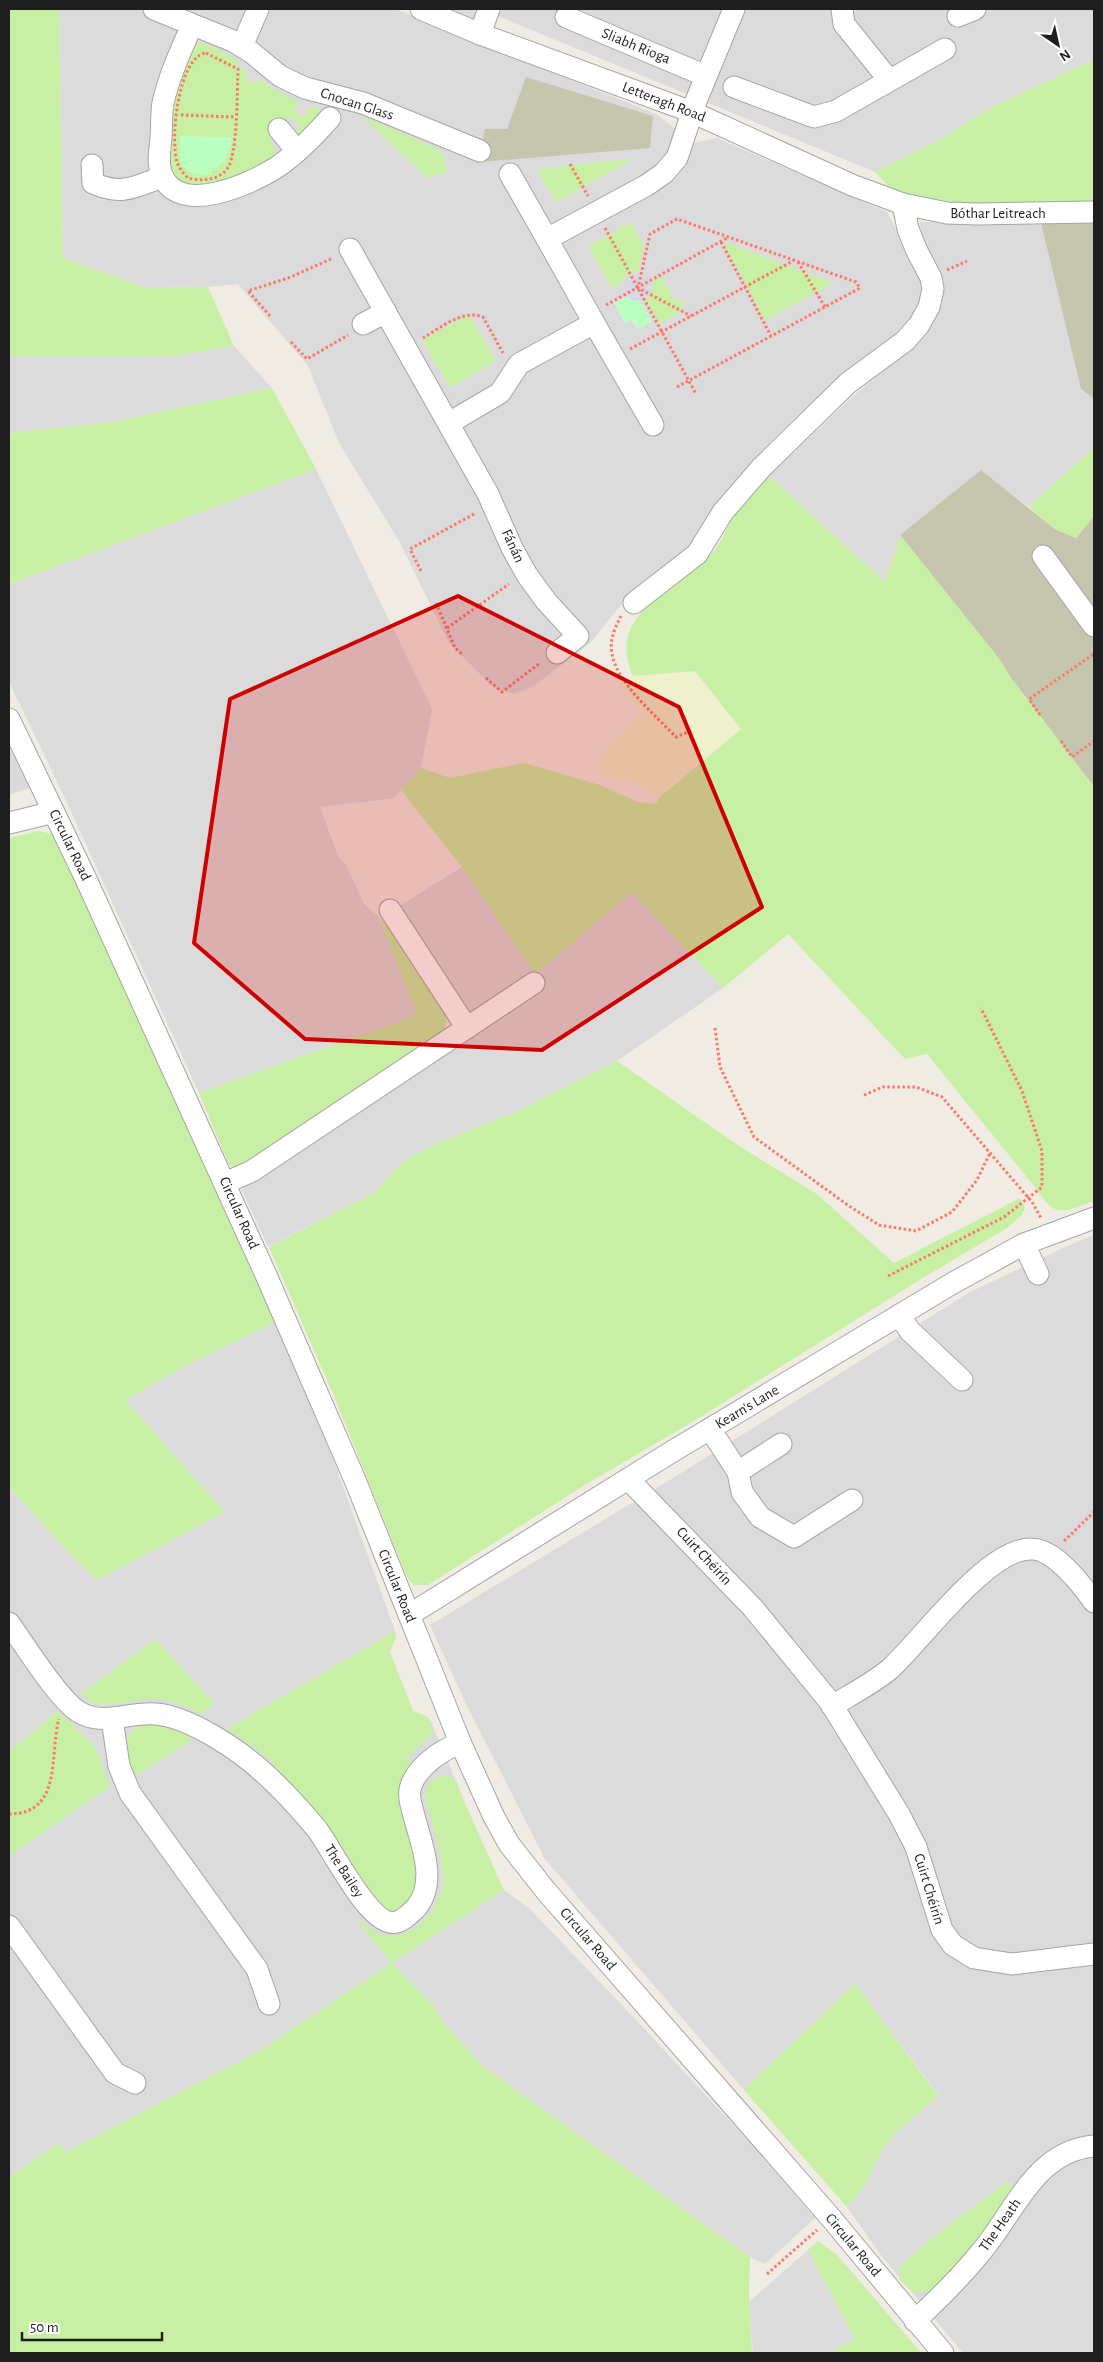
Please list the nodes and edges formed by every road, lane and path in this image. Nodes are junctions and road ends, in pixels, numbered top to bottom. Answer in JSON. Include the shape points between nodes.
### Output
{"nodes":[{"id":1,"x":154,"y":9,"type":"edge"},
{"id":2,"x":258,"y":9,"type":"edge"},
{"id":3,"x":421,"y":9,"type":"edge"},
{"id":4,"x":489,"y":9,"type":"edge"},
{"id":5,"x":734,"y":9,"type":"edge"},
{"id":6,"x":842,"y":9,"type":"edge"},
{"id":7,"x":566,"y":17,"type":"dead end"},
{"id":8,"x":192,"y":25,"type":"junction"},
{"id":9,"x":480,"y":34,"type":"junction"},
{"id":10,"x":242,"y":46,"type":"junction"},
{"id":11,"x":945,"y":49,"type":"dead end"},
{"id":12,"x":706,"y":76,"type":"junction"},
{"id":13,"x":889,"y":80,"type":"junction"},
{"id":14,"x":734,"y":87,"type":"dead end"},
{"id":15,"x":692,"y":112,"type":"junction"},
{"id":16,"x":170,"y":115,"type":"junction"},
{"id":17,"x":235,"y":117,"type":"junction"},
{"id":18,"x":330,"y":118,"type":"dead end"},
{"id":19,"x":278,"y":128,"type":"dead end"},
{"id":20,"x":480,"y":151,"type":"dead end"},
{"id":21,"x":297,"y":152,"type":"junction"},
{"id":22,"x":570,"y":164,"type":"dead end"},
{"id":23,"x":92,"y":165,"type":"dead end"},
{"id":24,"x":510,"y":174,"type":"dead end"},
{"id":25,"x":162,"y":177,"type":"junction"},
{"id":26,"x":903,"y":204,"type":"junction"},
{"id":27,"x":596,"y":212,"type":"junction"},
{"id":28,"x":1094,"y":212,"type":"edge"},
{"id":29,"x":728,"y":237,"type":"junction"},
{"id":30,"x":547,"y":239,"type":"junction"},
{"id":31,"x":721,"y":242,"type":"junction"},
{"id":32,"x":350,"y":248,"type":"joint"},
{"id":33,"x":796,"y":261,"type":"junction"},
{"id":34,"x":745,"y":287,"type":"junction"},
{"id":35,"x":638,"y":288,"type":"junction"},
{"id":36,"x":825,"y":307,"type":"junction"},
{"id":37,"x":386,"y":312,"type":"junction"},
{"id":38,"x":270,"y":316,"type":"dead end"},
{"id":39,"x":691,"y":316,"type":"junction"},
{"id":40,"x":592,"y":319,"type":"junction"},
{"id":41,"x":363,"y":324,"type":"joint"},
{"id":42,"x":662,"y":332,"type":"junction"},
{"id":43,"x":771,"y":336,"type":"junction"},
{"id":44,"x":291,"y":342,"type":"dead end"},
{"id":45,"x":406,"y":348,"type":"junction"},
{"id":46,"x":614,"y":358,"type":"junction"},
{"id":47,"x":519,"y":364,"type":"junction"},
{"id":48,"x":689,"y":380,"type":"junction"},
{"id":49,"x":678,"y":386,"type":"dead end"},
{"id":50,"x":696,"y":394,"type":"dead end"},
{"id":51,"x":449,"y":423,"type":"junction"},
{"id":52,"x":653,"y":425,"type":"dead end"},
{"id":53,"x":491,"y":501,"type":"junction"},
{"id":54,"x":1044,"y":556,"type":"dead end"},
{"id":55,"x":421,"y":571,"type":"dead end"},
{"id":56,"x":525,"y":572,"type":"junction"},
{"id":57,"x":436,"y":603,"type":"dead end"},
{"id":58,"x":634,"y":603,"type":"joint"},
{"id":59,"x":1094,"y":626,"type":"edge"},
{"id":60,"x":447,"y":628,"type":"junction"},
{"id":61,"x":557,"y":653,"type":"joint"},
{"id":62,"x":1094,"y":654,"type":"edge"},
{"id":63,"x":462,"y":655,"type":"dead end"},
{"id":64,"x":486,"y":678,"type":"dead end"},
{"id":65,"x":1040,"y":715,"type":"dead end"},
{"id":66,"x":9,"y":719,"type":"edge"},
{"id":67,"x":693,"y":730,"type":"dead end"},
{"id":68,"x":1061,"y":741,"type":"dead end"},
{"id":69,"x":1094,"y":741,"type":"edge"},
{"id":70,"x":54,"y":812,"type":"junction"},
{"id":71,"x":9,"y":823,"type":"edge"},
{"id":72,"x":390,"y":910,"type":"dead end"},
{"id":73,"x":534,"y":983,"type":"dead end"},
{"id":74,"x":981,"y":1008,"type":"dead end"},
{"id":75,"x":467,"y":1028,"type":"junction"},
{"id":76,"x":715,"y":1028,"type":"dead end"},
{"id":77,"x":864,"y":1095,"type":"dead end"},
{"id":78,"x":990,"y":1153,"type":"junction"},
{"id":79,"x":225,"y":1183,"type":"junction"},
{"id":80,"x":1029,"y":1199,"type":"junction"},
{"id":81,"x":1094,"y":1218,"type":"edge"},
{"id":82,"x":1051,"y":1233,"type":"junction"},
{"id":83,"x":1024,"y":1244,"type":"junction"},
{"id":84,"x":1038,"y":1274,"type":"dead end"},
{"id":85,"x":888,"y":1276,"type":"dead end"},
{"id":86,"x":899,"y":1315,"type":"junction"},
{"id":87,"x":962,"y":1380,"type":"dead end"},
{"id":88,"x":710,"y":1429,"type":"junction"},
{"id":89,"x":781,"y":1444,"type":"dead end"},
{"id":90,"x":738,"y":1472,"type":"junction"},
{"id":91,"x":628,"y":1479,"type":"junction"},
{"id":92,"x":852,"y":1500,"type":"dead end"},
{"id":93,"x":1094,"y":1512,"type":"edge"},
{"id":94,"x":1051,"y":1556,"type":"junction"},
{"id":95,"x":1094,"y":1602,"type":"edge"},
{"id":96,"x":409,"y":1616,"type":"junction"},
{"id":97,"x":9,"y":1623,"type":"edge"},
{"id":98,"x":832,"y":1706,"type":"junction"},
{"id":99,"x":71,"y":1707,"type":"junction"},
{"id":100,"x":112,"y":1719,"type":"junction"},
{"id":101,"x":460,"y":1742,"type":"junction"},
{"id":102,"x":9,"y":1814,"type":"edge"},
{"id":103,"x":9,"y":1926,"type":"edge"},
{"id":104,"x":1094,"y":1954,"type":"edge"},
{"id":105,"x":270,"y":2004,"type":"dead end"},
{"id":106,"x":135,"y":2083,"type":"dead end"},
{"id":107,"x":1094,"y":2146,"type":"edge"},
{"id":108,"x":831,"y":2218,"type":"junction"},
{"id":109,"x":767,"y":2274,"type":"dead end"},
{"id":110,"x":915,"y":2321,"type":"junction"},
{"id":111,"x":943,"y":2353,"type":"edge"}],
"edges":[{"from":1,"to":8,"type":"street","name":"Cnocan Glass"},
{"from":2,"to":10,"type":"street"},
{"from":3,"to":9,"type":"street","name":"Letteragh Road"},
{"from":4,"to":9,"type":"street"},
{"from":5,"to":12,"type":"street"},
{"from":6,"to":13,"type":"street","via":[[844,24]]},
{"from":7,"to":12,"type":"street","name":"Sliabh Rioga"},
{"from":8,"to":10,"type":"street","name":"Cnocan Glass"},
{"from":8,"to":16,"type":"street","via":[[163,105]]},
{"from":9,"to":15,"type":"street","name":"Letteragh Road"},
{"from":10,"to":20,"type":"street","name":"Cnocan Glass","via":[[280,76],[304,88],[363,103]]},
{"from":11,"to":13,"type":"street"},
{"from":12,"to":15,"type":"street"},
{"from":13,"to":14,"type":"street","via":[[836,111],[814,117]]},
{"from":15,"to":26,"type":"street","name":"Letteragh Road","via":[[852,185]]},
{"from":15,"to":27,"type":"street","via":[[677,158],[664,173]]},
{"from":16,"to":17,"type":"path"},
{"from":16,"to":17,"type":"path","via":[[195,59],[206,54],[238,70]]},
{"from":16,"to":17,"type":"path","via":[[176,161],[188,178],[198,180],[222,174],[229,166]]},
{"from":16,"to":25,"type":"street","via":[[158,163]]},
{"from":18,"to":21,"type":"street","name":"Cnocan Glass"},
{"from":19,"to":21,"type":"street"},
{"from":21,"to":25,"type":"street","name":"Cnocan Glass","via":[[255,179],[216,193],[194,197],[175,192]]},
{"from":22,"to":27,"type":"path"},
{"from":23,"to":25,"type":"street","via":[[92,183],[108,190],[127,190]]},
{"from":24,"to":30,"type":"street"},
{"from":26,"to":28,"type":"street","name":"Bóthar Leitreach","via":[[947,213]]},
{"from":26,"to":58,"type":"street","via":[[908,229],[933,289],[929,307],[919,325],[904,341],[837,394],[761,468],[723,512],[697,554]]},
{"from":27,"to":30,"type":"street"},
{"from":27,"to":35,"type":"path"},
{"from":29,"to":31,"type":"path"},
{"from":29,"to":33,"type":"path"},
{"from":29,"to":35,"type":"path","via":[[676,219],[650,234]]},
{"from":30,"to":40,"type":"street"},
{"from":31,"to":34,"type":"path"},
{"from":31,"to":35,"type":"path"},
{"from":32,"to":37,"type":"street","name":"Fánán"},
{"from":32,"to":38,"type":"path","via":[[291,277],[248,291]]},
{"from":33,"to":34,"type":"path"},
{"from":33,"to":36,"type":"path"},
{"from":33,"to":36,"type":"path","via":[[856,282],[860,288]]},
{"from":34,"to":39,"type":"path"},
{"from":34,"to":43,"type":"path"},
{"from":35,"to":39,"type":"path"},
{"from":35,"to":40,"type":"path"},
{"from":35,"to":42,"type":"path"},
{"from":36,"to":43,"type":"path"},
{"from":37,"to":41,"type":"street"},
{"from":37,"to":45,"type":"street","name":"Fánán"},
{"from":39,"to":42,"type":"path"},
{"from":40,"to":46,"type":"street"},
{"from":40,"to":47,"type":"street"},
{"from":41,"to":44,"type":"path","via":[[307,359]]},
{"from":42,"to":46,"type":"path"},
{"from":42,"to":48,"type":"path"},
{"from":43,"to":48,"type":"path"},
{"from":45,"to":47,"type":"path","via":[[463,316],[475,313],[483,316],[506,359]]},
{"from":45,"to":51,"type":"street","name":"Fánán"},
{"from":46,"to":52,"type":"street"},
{"from":47,"to":51,"type":"street","via":[[500,393]]},
{"from":48,"to":49,"type":"path"},
{"from":48,"to":50,"type":"path"},
{"from":51,"to":53,"type":"street","name":"Fánán"},
{"from":53,"to":55,"type":"path","via":[[482,510],[410,549]]},
{"from":53,"to":56,"type":"street","name":"Fánán"},
{"from":54,"to":59,"type":"street"},
{"from":56,"to":60,"type":"path"},
{"from":56,"to":61,"type":"street","name":"Fánán","via":[[578,636]]},
{"from":57,"to":60,"type":"path"},
{"from":58,"to":67,"type":"path","via":[[620,616],[613,633],[611,652],[616,666],[645,706],[676,737]]},
{"from":60,"to":63,"type":"path"},
{"from":61,"to":64,"type":"path","via":[[533,666],[502,692]]},
{"from":62,"to":65,"type":"path","via":[[1028,699]]},
{"from":66,"to":70,"type":"street","name":"Circular Road"},
{"from":68,"to":69,"type":"path","via":[[1072,756]]},
{"from":70,"to":71,"type":"street"},
{"from":70,"to":79,"type":"street","name":"Circular Road"},
{"from":72,"to":75,"type":"street"},
{"from":73,"to":75,"type":"street"},
{"from":74,"to":80,"type":"path","via":[[1022,1090],[1042,1151],[1042,1187]]},
{"from":75,"to":79,"type":"street","via":[[252,1171]]},
{"from":76,"to":78,"type":"path","via":[[720,1067],[754,1137],[879,1225],[916,1232],[952,1212],[977,1180]]},
{"from":77,"to":78,"type":"path","via":[[883,1087],[916,1087],[942,1097]]},
{"from":78,"to":80,"type":"path"},
{"from":79,"to":96,"type":"street","name":"Circular Road","via":[[355,1480]]},
{"from":80,"to":82,"type":"path"},
{"from":80,"to":85,"type":"path","via":[[1004,1217]]},
{"from":81,"to":82,"type":"street","name":"Kearn's Lane"},
{"from":82,"to":83,"type":"street","name":"Kearn's Lane"},
{"from":83,"to":84,"type":"street"},
{"from":83,"to":86,"type":"street","name":"Kearn's Lane"},
{"from":86,"to":87,"type":"street","via":[[910,1331]]},
{"from":86,"to":88,"type":"street","name":"Kearn's Lane"},
{"from":88,"to":90,"type":"street"},
{"from":88,"to":91,"type":"street","name":"Kearn's Lane"},
{"from":89,"to":90,"type":"street"},
{"from":90,"to":92,"type":"street","via":[[742,1492],[760,1517],[794,1537]]},
{"from":91,"to":96,"type":"street","name":"Kearn's Lane"},
{"from":91,"to":98,"type":"street","name":"Cuirt Chéirín","via":[[752,1608]]},
{"from":93,"to":94,"type":"path"},
{"from":94,"to":95,"type":"street"},
{"from":94,"to":98,"type":"street","via":[[1031,1548],[1005,1556],[960,1595],[888,1670]]},
{"from":96,"to":101,"type":"street","name":"Circular Road"},
{"from":97,"to":99,"type":"street","name":"The Bailey"},
{"from":98,"to":104,"type":"street","name":"Cuirt Chéirín","via":[[916,1847],[942,1930],[953,1945],[974,1958],[1012,1964]]},
{"from":99,"to":100,"type":"street","name":"The Bailey","via":[[96,1719]]},
{"from":99,"to":102,"type":"path","via":[[59,1719],[51,1784],[43,1800],[31,1810]]},
{"from":100,"to":101,"type":"street","name":"The Bailey","via":[[150,1714],[171,1717],[202,1731],[246,1758],[317,1829],[372,1911],[384,1921],[396,1922],[420,1903],[428,1875],[409,1793],[413,1782],[430,1761]]},
{"from":100,"to":105,"type":"street","via":[[119,1766],[130,1793],[258,1969]]},
{"from":101,"to":108,"type":"street","name":"Circular Road","via":[[494,1817],[526,1866]]},
{"from":103,"to":106,"type":"street","via":[[115,2073]]},
{"from":107,"to":110,"type":"street","name":"The Heath","via":[[1074,2149],[1045,2167],[1020,2196],[982,2251]]},
{"from":108,"to":109,"type":"path"},
{"from":108,"to":110,"type":"street","name":"Circular Road"},
{"from":110,"to":111,"type":"street","name":"Circular Road"}]}
